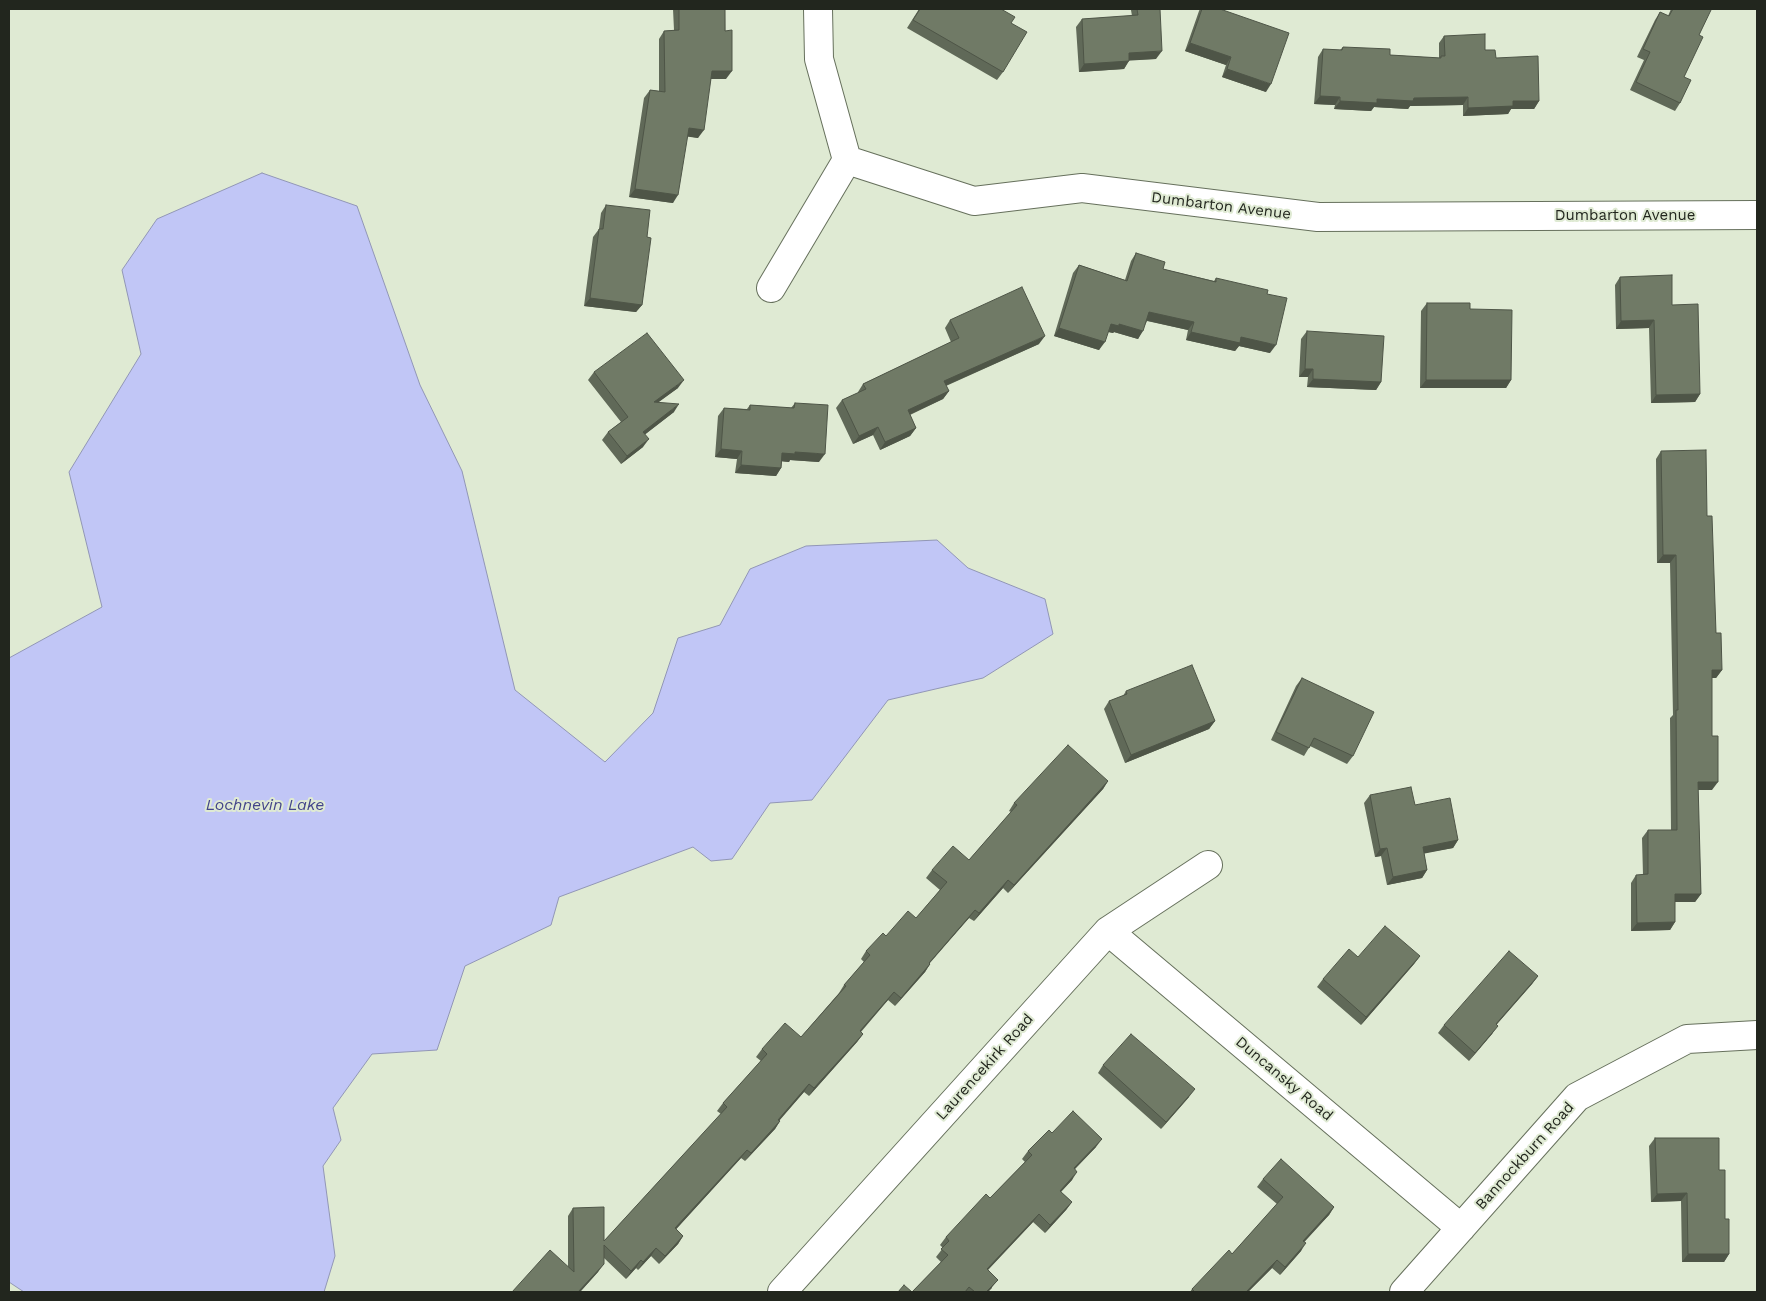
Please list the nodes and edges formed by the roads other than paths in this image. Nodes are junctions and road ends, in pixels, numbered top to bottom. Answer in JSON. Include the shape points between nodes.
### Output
{"nodes":[{"id":1,"x":818,"y":9,"type":"edge"},
{"id":2,"x":847,"y":160,"type":"junction"},
{"id":3,"x":1757,"y":215,"type":"edge"},
{"id":4,"x":771,"y":288,"type":"dead end"},
{"id":5,"x":1208,"y":865,"type":"dead end"},
{"id":6,"x":1108,"y":931,"type":"junction"},
{"id":7,"x":1757,"y":1034,"type":"edge"},
{"id":8,"x":1461,"y":1228,"type":"junction"},
{"id":9,"x":782,"y":1292,"type":"edge"},
{"id":10,"x":1404,"y":1292,"type":"edge"}],
"edges":[{"from":1,"to":2,"type":"street","via":[[819,59]]},
{"from":2,"to":3,"type":"street","name":"Dumbarton Avenue","via":[[974,201],[1082,188],[1318,217]]},
{"from":2,"to":4,"type":"street"},
{"from":5,"to":6,"type":"street","name":"Laurencekirk Road"},
{"from":6,"to":8,"type":"street","name":"Duncansky Road"},
{"from":6,"to":9,"type":"street","name":"Laurencekirk Road"},
{"from":7,"to":8,"type":"street","name":"Bannockburn Road","via":[[1687,1040],[1577,1097]]},
{"from":8,"to":10,"type":"street","name":"Bannockburn Road"}]}
